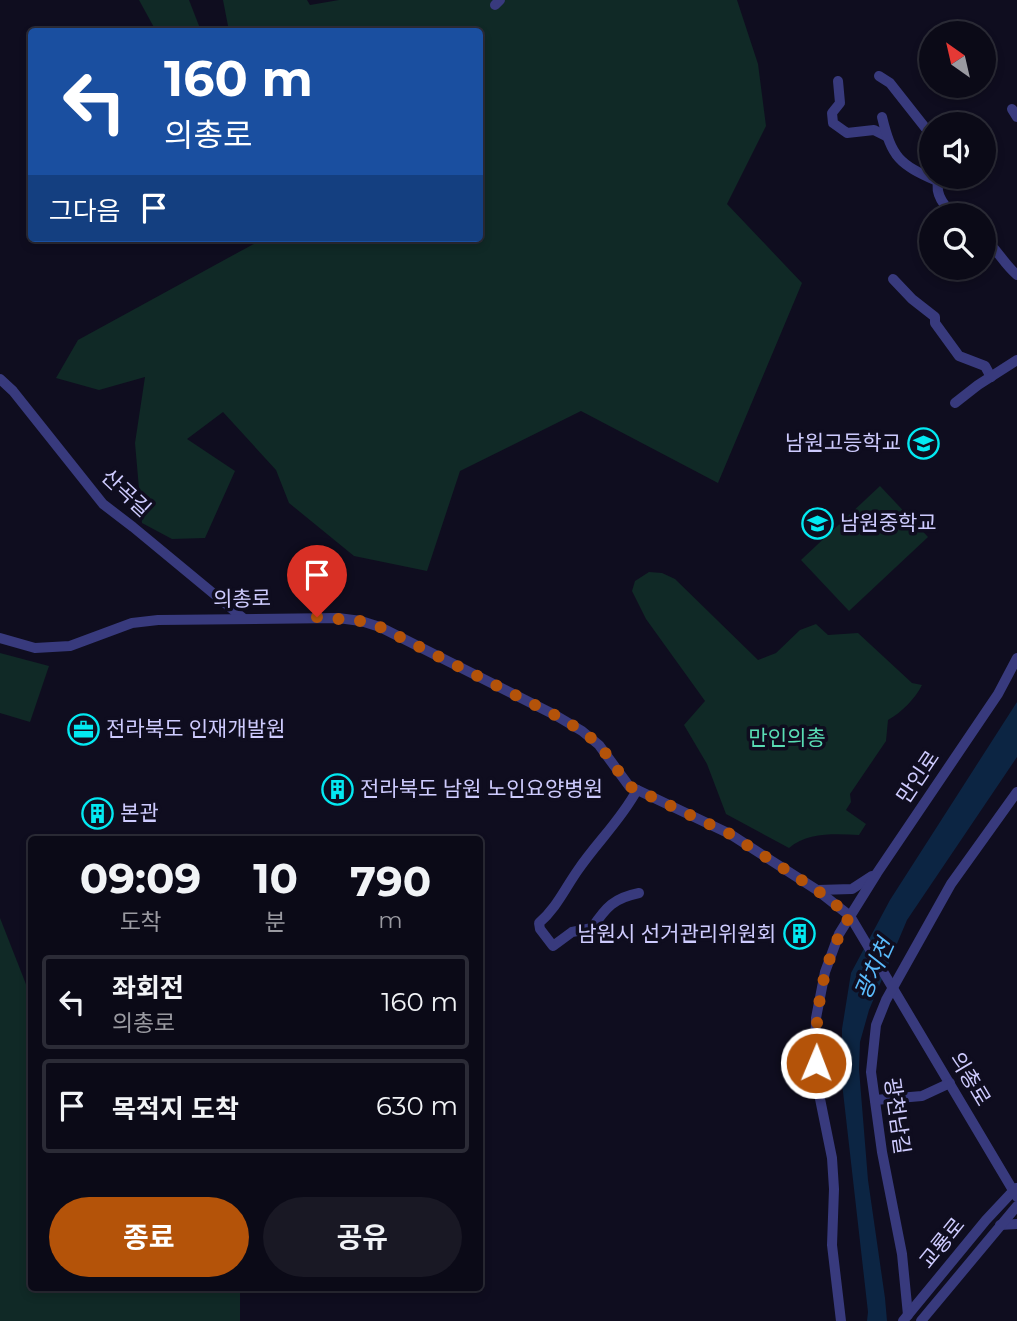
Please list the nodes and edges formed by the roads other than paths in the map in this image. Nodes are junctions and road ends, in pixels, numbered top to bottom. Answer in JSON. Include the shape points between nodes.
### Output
{"nodes":[{"id":1,"x":879,"y":76,"type":"dead end"},
{"id":2,"x":838,"y":81,"type":"dead end"},
{"id":3,"x":882,"y":117,"type":"dead end"},
{"id":4,"x":919,"y":120,"type":"edge"},
{"id":5,"x":887,"y":136,"type":"junction"},
{"id":6,"x":919,"y":170,"type":"edge"},
{"id":7,"x":996,"y":249,"type":"edge"},
{"id":8,"x":1017,"y":275,"type":"edge"},
{"id":9,"x":893,"y":279,"type":"dead end"},
{"id":10,"x":1017,"y":360,"type":"edge"},
{"id":11,"x":991,"y":376,"type":"junction"},
{"id":12,"x":0,"y":379,"type":"edge"},
{"id":13,"x":955,"y":403,"type":"dead end"},
{"id":14,"x":243,"y":618,"type":"junction"},
{"id":15,"x":0,"y":638,"type":"edge"},
{"id":16,"x":1017,"y":658,"type":"edge"},
{"id":17,"x":637,"y":790,"type":"junction"},
{"id":18,"x":1017,"y":792,"type":"edge"},
{"id":19,"x":877,"y":873,"type":"junction"},
{"id":20,"x":817,"y":890,"type":"junction"},
{"id":21,"x":639,"y":893,"type":"dead end"},
{"id":22,"x":850,"y":916,"type":"junction"},
{"id":23,"x":892,"y":985,"type":"junction"},
{"id":24,"x":950,"y":1083,"type":"junction"},
{"id":25,"x":874,"y":1100,"type":"junction"},
{"id":26,"x":1016,"y":1191,"type":"edge"},
{"id":27,"x":1017,"y":1206,"type":"edge"},
{"id":28,"x":1017,"y":1224,"type":"edge"},
{"id":29,"x":1000,"y":1225,"type":"junction"},
{"id":30,"x":905,"y":1318,"type":"edge"},
{"id":31,"x":841,"y":1321,"type":"edge"},
{"id":32,"x":921,"y":1321,"type":"edge"}],
"edges":[{"from":1,"to":4,"type":"street"},
{"from":2,"to":5,"type":"street","via":[[840,103],[832,113],[833,123],[847,133],[874,130]]},
{"from":3,"to":5,"type":"street"},
{"from":5,"to":6,"type":"street","via":[[894,154]]},
{"from":7,"to":8,"type":"street"},
{"from":9,"to":11,"type":"street","via":[[935,317],[959,356],[985,366]]},
{"from":10,"to":11,"type":"street"},
{"from":11,"to":13,"type":"street"},
{"from":12,"to":14,"type":"street","name":"산곡길","via":[[103,504]]},
{"from":14,"to":15,"type":"street","name":"의총로","via":[[132,622],[52,648]]},
{"from":14,"to":17,"type":"street","name":"의총로","via":[[338,618],[380,627],[585,733]]},
{"from":16,"to":19,"type":"street","name":"만인로","via":[[998,694]]},
{"from":17,"to":20,"type":"street","name":"의총로","via":[[730,834]]},
{"from":17,"to":21,"type":"street","via":[[557,905],[539,923],[540,929],[553,946],[572,932],[592,928],[622,897]]},
{"from":18,"to":23,"type":"street","name":"광천남길","via":[[951,884]]},
{"from":19,"to":20,"type":"street","via":[[852,889]]},
{"from":19,"to":22,"type":"street","name":"만인로"},
{"from":20,"to":22,"type":"street","name":"의총로"},
{"from":22,"to":23,"type":"street","name":"의총로"},
{"from":22,"to":31,"type":"street","name":"만인로","via":[[828,960],[815,1042],[817,1084],[832,1158],[832,1245]]},
{"from":23,"to":24,"type":"street","name":"의총로"},
{"from":23,"to":25,"type":"street","name":"광천남길","via":[[872,1048]]},
{"from":24,"to":25,"type":"street","via":[[922,1096]]},
{"from":24,"to":26,"type":"street","name":"의총로"},
{"from":25,"to":30,"type":"street","name":"광천남길","via":[[902,1254]]},
{"from":26,"to":30,"type":"street","name":"교룡로"},
{"from":27,"to":29,"type":"street","name":"교룡로"},
{"from":28,"to":29,"type":"street"},
{"from":29,"to":32,"type":"street","name":"교룡로"}]}
